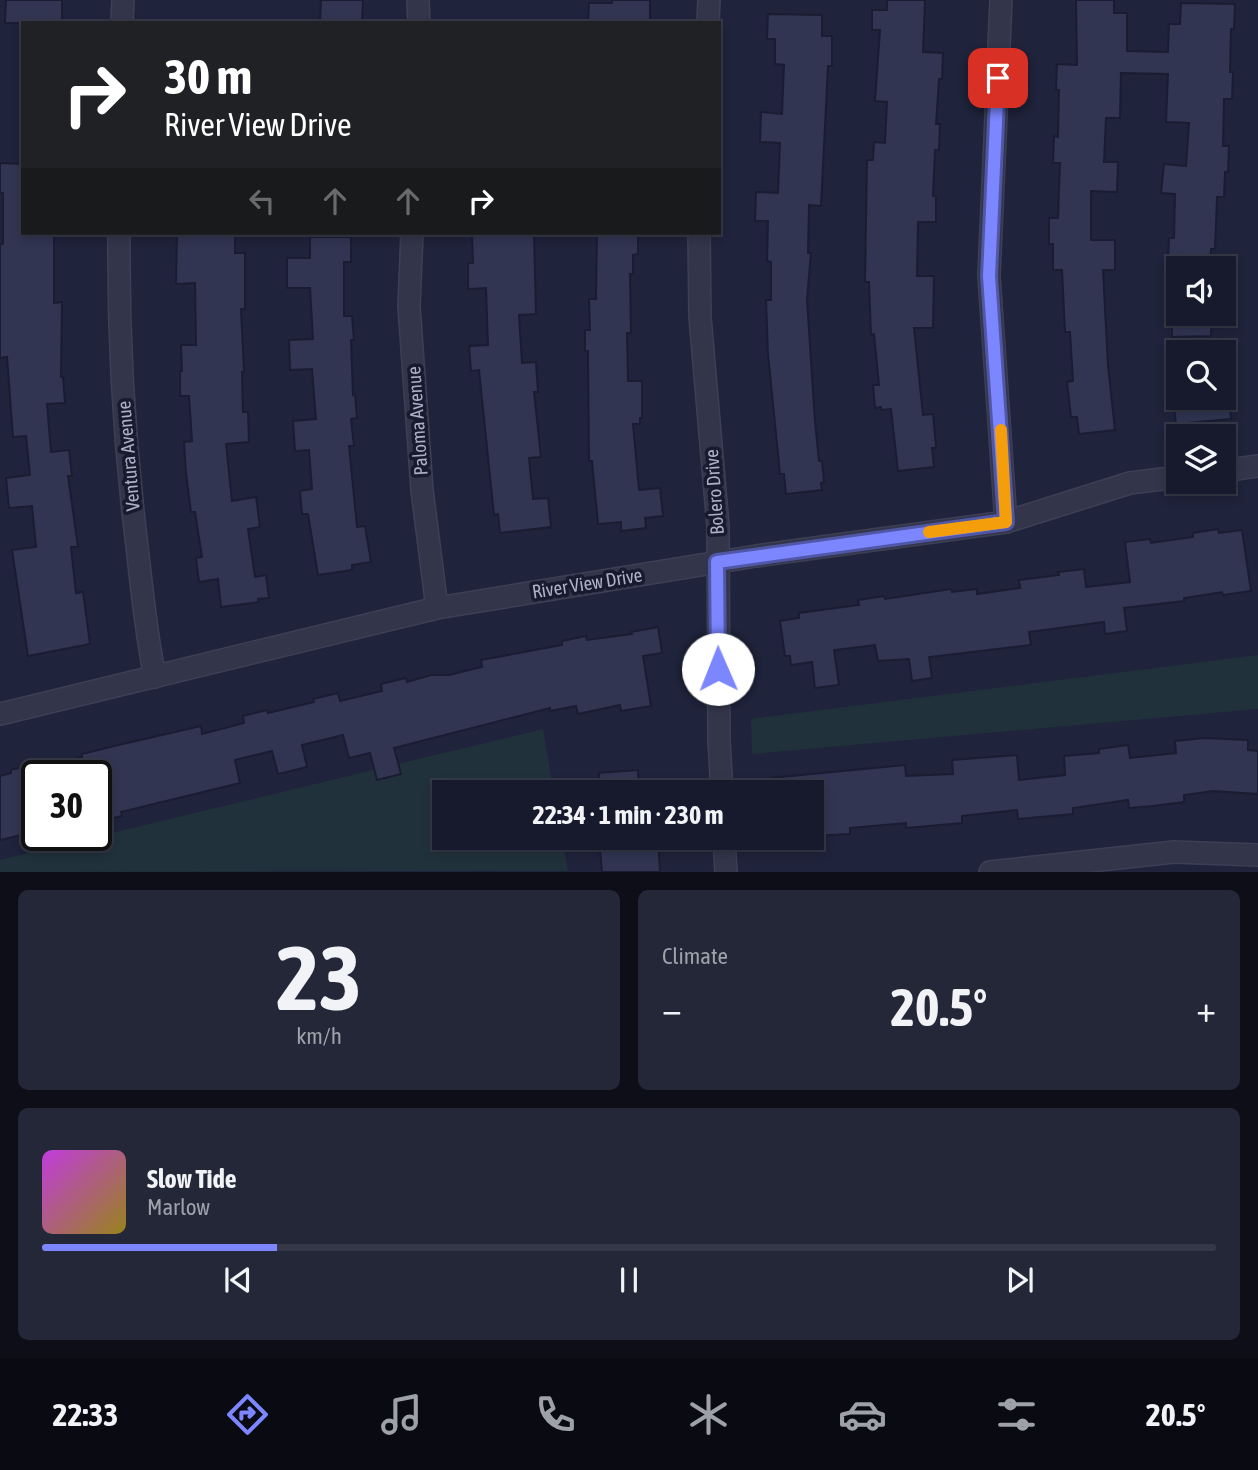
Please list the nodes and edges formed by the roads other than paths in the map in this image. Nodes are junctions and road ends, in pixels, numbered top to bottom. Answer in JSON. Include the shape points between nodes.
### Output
{"nodes":[{"id":1,"x":122,"y":0,"type":"edge"},
{"id":2,"x":418,"y":0,"type":"edge"},
{"id":3,"x":709,"y":0,"type":"edge"},
{"id":4,"x":1000,"y":0,"type":"edge"},
{"id":5,"x":122,"y":21,"type":"edge"},
{"id":6,"x":419,"y":21,"type":"edge"},
{"id":7,"x":708,"y":21,"type":"edge"},
{"id":8,"x":120,"y":235,"type":"edge"},
{"id":9,"x":412,"y":235,"type":"edge"},
{"id":10,"x":699,"y":235,"type":"edge"},
{"id":11,"x":1258,"y":466,"type":"edge"},
{"id":12,"x":1236,"y":469,"type":"edge"},
{"id":13,"x":1166,"y":478,"type":"edge"},
{"id":14,"x":1006,"y":522,"type":"junction"},
{"id":15,"x":717,"y":562,"type":"junction"},
{"id":16,"x":438,"y":608,"type":"junction"},
{"id":17,"x":155,"y":677,"type":"junction"},
{"id":18,"x":0,"y":714,"type":"edge"},
{"id":19,"x":721,"y":780,"type":"edge"},
{"id":20,"x":725,"y":850,"type":"edge"},
{"id":21,"x":1258,"y":855,"type":"edge"},
{"id":22,"x":1024,"y":870,"type":"edge"},
{"id":23,"x":726,"y":872,"type":"edge"},
{"id":24,"x":990,"y":872,"type":"edge"}],
"edges":[{"from":1,"to":5,"type":"street"},
{"from":2,"to":6,"type":"street"},
{"from":3,"to":7,"type":"street"},
{"from":4,"to":14,"type":"street","via":[[989,276]]},
{"from":8,"to":17,"type":"street","name":"Ventura Avenue","via":[[118,316],[128,467]]},
{"from":9,"to":16,"type":"street","name":"Paloma Avenue","via":[[409,306],[422,490]]},
{"from":10,"to":15,"type":"street","name":"Bolero Drive","via":[[700,317]]},
{"from":11,"to":12,"type":"street"},
{"from":13,"to":14,"type":"street","name":"River View Drive","via":[[1130,483]]},
{"from":14,"to":15,"type":"street","name":"River View Drive"},
{"from":15,"to":16,"type":"street","name":"River View Drive"},
{"from":15,"to":19,"type":"street","name":"Bolero Drive"},
{"from":16,"to":17,"type":"street","name":"River View Drive"},
{"from":17,"to":18,"type":"street","name":"River View Drive"},
{"from":20,"to":23,"type":"street"},
{"from":21,"to":22,"type":"street","via":[[1174,852]]},
{"from":22,"to":24,"type":"street"}]}
